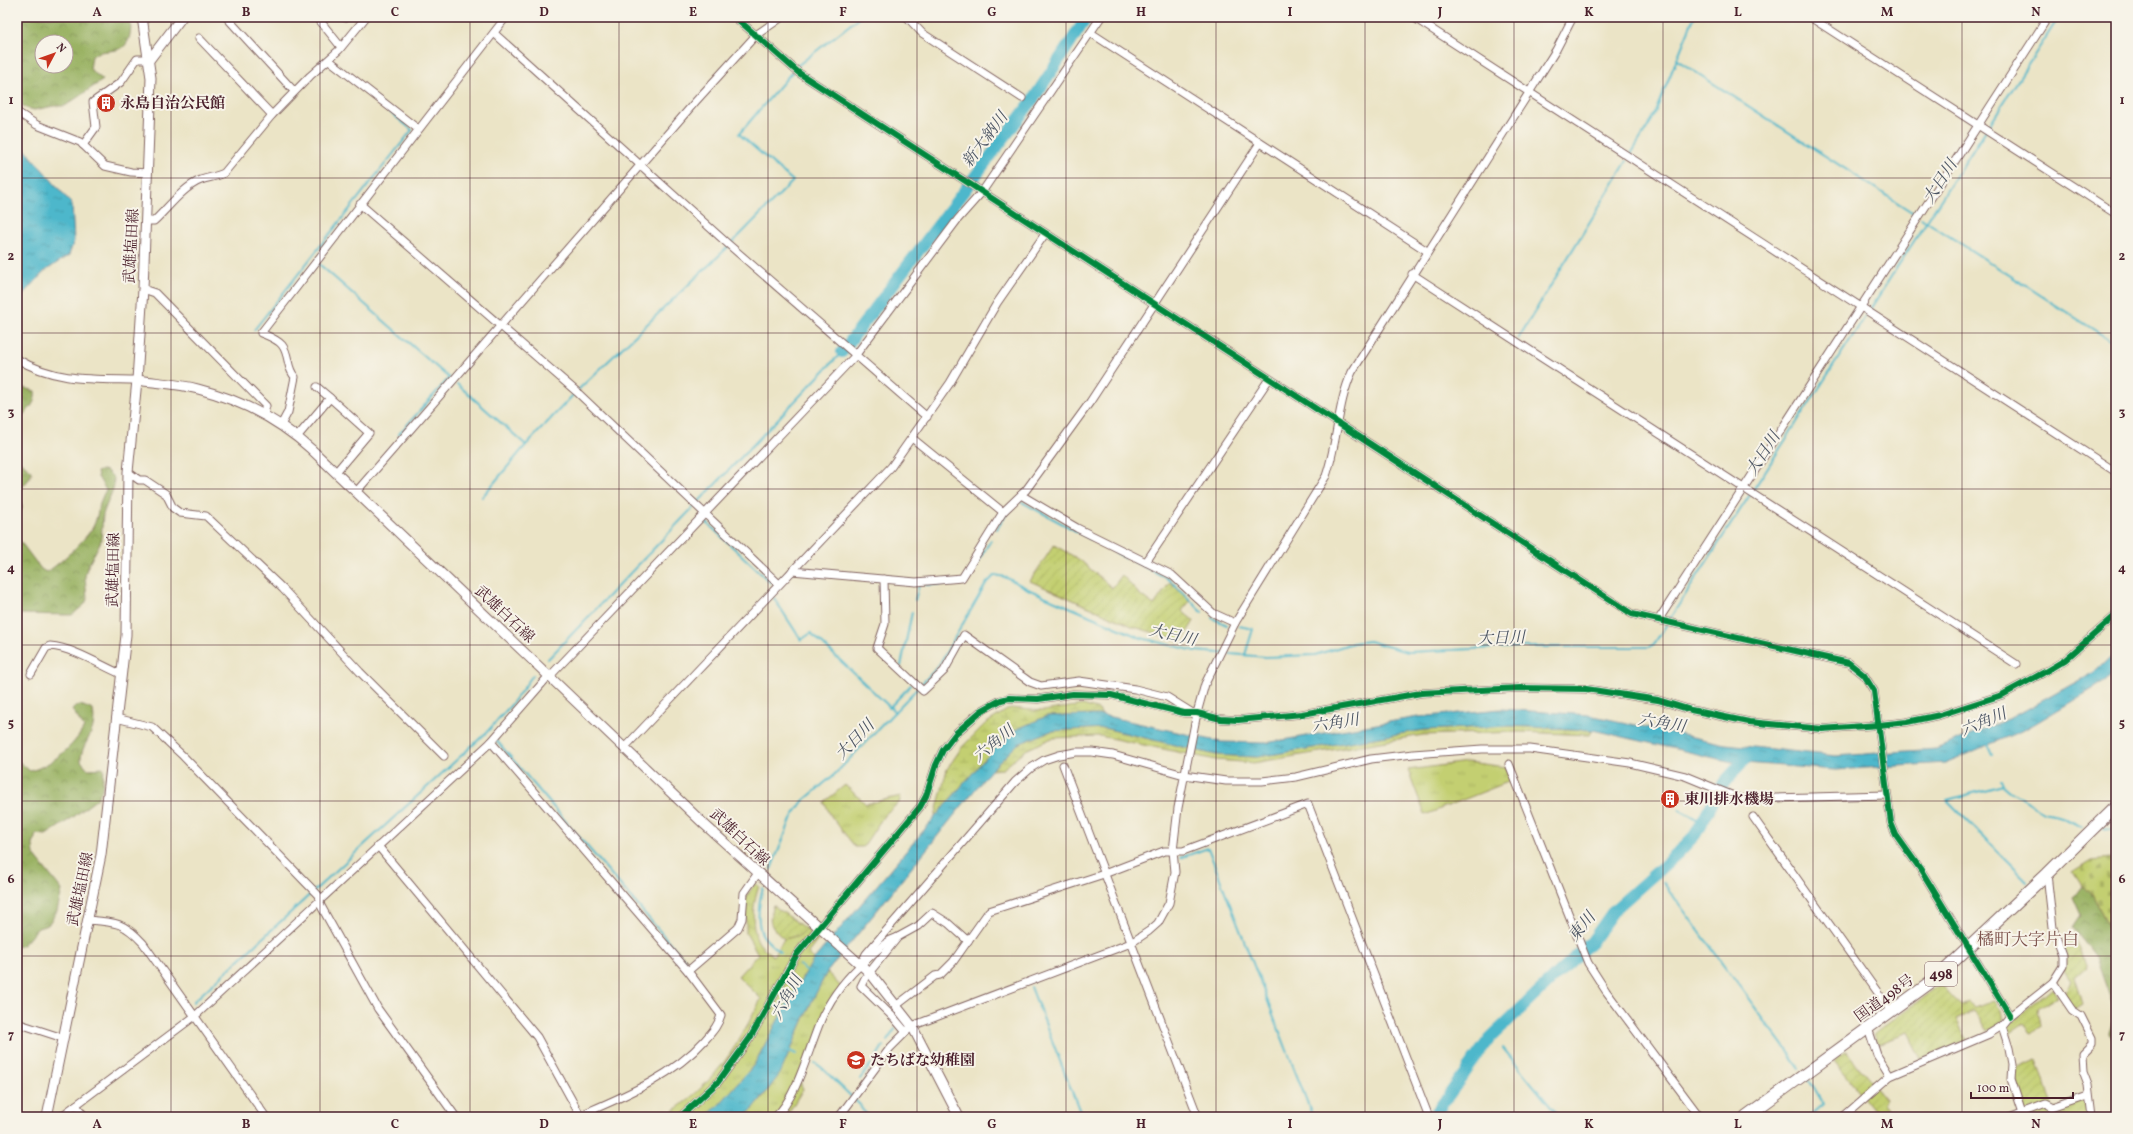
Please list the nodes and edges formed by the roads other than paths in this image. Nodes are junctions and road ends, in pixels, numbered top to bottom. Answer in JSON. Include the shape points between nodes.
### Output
{"nodes":[{"id":1,"x":142,"y":17,"type":"edge"},
{"id":2,"x":182,"y":17,"type":"edge"},
{"id":3,"x":316,"y":17,"type":"edge"},
{"id":4,"x":366,"y":17,"type":"edge"},
{"id":5,"x":506,"y":17,"type":"edge"},
{"id":6,"x":735,"y":17,"type":"edge"},
{"id":7,"x":782,"y":17,"type":"edge"},
{"id":8,"x":907,"y":17,"type":"edge"},
{"id":9,"x":1101,"y":17,"type":"edge"},
{"id":10,"x":1413,"y":17,"type":"edge"},
{"id":11,"x":1573,"y":17,"type":"edge"},
{"id":12,"x":1810,"y":17,"type":"edge"},
{"id":13,"x":2048,"y":17,"type":"edge"},
{"id":14,"x":228,"y":19,"type":"dead end"},
{"id":15,"x":1091,"y":32,"type":"junction"},
{"id":16,"x":494,"y":33,"type":"junction"},
{"id":17,"x":756,"y":35,"type":"junction"},
{"id":18,"x":199,"y":38,"type":"dead end"},
{"id":19,"x":341,"y":47,"type":"junction"},
{"id":20,"x":150,"y":59,"type":"junction"},
{"id":21,"x":328,"y":60,"type":"junction"},
{"id":22,"x":294,"y":91,"type":"junction"},
{"id":23,"x":1529,"y":92,"type":"junction"},
{"id":24,"x":1022,"y":98,"type":"dead end"},
{"id":25,"x":17,"y":112,"type":"edge"},
{"id":26,"x":272,"y":115,"type":"junction"},
{"id":27,"x":1978,"y":126,"type":"junction"},
{"id":28,"x":418,"y":130,"type":"junction"},
{"id":29,"x":1260,"y":143,"type":"junction"},
{"id":30,"x":83,"y":145,"type":"junction"},
{"id":31,"x":640,"y":165,"type":"junction"},
{"id":32,"x":148,"y":173,"type":"junction"},
{"id":33,"x":979,"y":190,"type":"junction"},
{"id":34,"x":360,"y":204,"type":"junction"},
{"id":35,"x":2116,"y":214,"type":"edge"},
{"id":36,"x":147,"y":222,"type":"junction"},
{"id":37,"x":1045,"y":234,"type":"junction"},
{"id":38,"x":1427,"y":251,"type":"junction"},
{"id":39,"x":1412,"y":274,"type":"junction"},
{"id":40,"x":143,"y":289,"type":"junction"},
{"id":41,"x":1155,"y":305,"type":"junction"},
{"id":42,"x":1861,"y":307,"type":"junction"},
{"id":43,"x":501,"y":327,"type":"junction"},
{"id":44,"x":852,"y":354,"type":"junction"},
{"id":45,"x":17,"y":359,"type":"edge"},
{"id":46,"x":1269,"y":379,"type":"junction"},
{"id":47,"x":137,"y":380,"type":"junction"},
{"id":48,"x":317,"y":387,"type":"dead end"},
{"id":49,"x":330,"y":398,"type":"junction"},
{"id":50,"x":264,"y":413,"type":"junction"},
{"id":51,"x":927,"y":417,"type":"junction"},
{"id":52,"x":1338,"y":423,"type":"junction"},
{"id":53,"x":282,"y":425,"type":"junction"},
{"id":54,"x":297,"y":436,"type":"junction"},
{"id":55,"x":912,"y":438,"type":"junction"},
{"id":56,"x":128,"y":472,"type":"junction"},
{"id":57,"x":336,"y":472,"type":"junction"},
{"id":58,"x":2116,"y":472,"type":"edge"},
{"id":59,"x":1744,"y":488,"type":"junction"},
{"id":60,"x":356,"y":492,"type":"junction"},
{"id":61,"x":1021,"y":495,"type":"junction"},
{"id":62,"x":702,"y":511,"type":"junction"},
{"id":63,"x":1003,"y":512,"type":"junction"},
{"id":64,"x":1146,"y":562,"type":"junction"},
{"id":65,"x":792,"y":571,"type":"junction"},
{"id":66,"x":884,"y":579,"type":"junction"},
{"id":67,"x":779,"y":584,"type":"junction"},
{"id":68,"x":2116,"y":615,"type":"edge"},
{"id":69,"x":1659,"y":619,"type":"junction"},
{"id":70,"x":1235,"y":623,"type":"junction"},
{"id":71,"x":2016,"y":664,"type":"dead end"},
{"id":72,"x":31,"y":674,"type":"dead end"},
{"id":73,"x":121,"y":674,"type":"junction"},
{"id":74,"x":550,"y":676,"type":"junction"},
{"id":75,"x":1195,"y":714,"type":"junction"},
{"id":76,"x":116,"y":718,"type":"junction"},
{"id":77,"x":1879,"y":727,"type":"junction"},
{"id":78,"x":491,"y":742,"type":"junction"},
{"id":79,"x":625,"y":747,"type":"junction"},
{"id":80,"x":444,"y":756,"type":"dead end"},
{"id":81,"x":1509,"y":764,"type":"dead end"},
{"id":82,"x":1063,"y":765,"type":"dead end"},
{"id":83,"x":1184,"y":773,"type":"junction"},
{"id":84,"x":1887,"y":793,"type":"junction"},
{"id":85,"x":2116,"y":806,"type":"edge"},
{"id":86,"x":1753,"y":817,"type":"dead end"},
{"id":87,"x":378,"y":846,"type":"junction"},
{"id":88,"x":1173,"y":851,"type":"junction"},
{"id":89,"x":758,"y":873,"type":"junction"},
{"id":90,"x":1104,"y":874,"type":"junction"},
{"id":91,"x":2047,"y":874,"type":"junction"},
{"id":92,"x":319,"y":898,"type":"junction"},
{"id":93,"x":88,"y":920,"type":"junction"},
{"id":94,"x":820,"y":927,"type":"junction"},
{"id":95,"x":898,"y":937,"type":"junction"},
{"id":96,"x":968,"y":940,"type":"junction"},
{"id":97,"x":1131,"y":943,"type":"junction"},
{"id":98,"x":1968,"y":949,"type":"junction"},
{"id":99,"x":859,"y":962,"type":"junction"},
{"id":100,"x":873,"y":968,"type":"dead end"},
{"id":101,"x":688,"y":971,"type":"junction"},
{"id":102,"x":865,"y":978,"type":"dead end"},
{"id":103,"x":2053,"y":982,"type":"junction"},
{"id":104,"x":896,"y":1005,"type":"junction"},
{"id":105,"x":1891,"y":1011,"type":"junction"},
{"id":106,"x":195,"y":1016,"type":"junction"},
{"id":107,"x":2010,"y":1016,"type":"junction"},
{"id":108,"x":17,"y":1023,"type":"edge"},
{"id":109,"x":2002,"y":1026,"type":"junction"},
{"id":110,"x":1868,"y":1028,"type":"junction"},
{"id":111,"x":908,"y":1029,"type":"junction"},
{"id":112,"x":63,"y":1038,"type":"junction"},
{"id":113,"x":1890,"y":1076,"type":"junction"},
{"id":114,"x":2088,"y":1095,"type":"junction"},
{"id":115,"x":76,"y":1105,"type":"junction"},
{"id":116,"x":2022,"y":1112,"type":"junction"},
{"id":117,"x":578,"y":1116,"type":"edge"},
{"id":118,"x":47,"y":1117,"type":"edge"},
{"id":119,"x":60,"y":1117,"type":"edge"},
{"id":120,"x":85,"y":1117,"type":"edge"},
{"id":121,"x":266,"y":1117,"type":"edge"},
{"id":122,"x":456,"y":1117,"type":"edge"},
{"id":123,"x":680,"y":1117,"type":"edge"},
{"id":124,"x":775,"y":1117,"type":"edge"},
{"id":125,"x":839,"y":1117,"type":"edge"},
{"id":126,"x":959,"y":1117,"type":"edge"},
{"id":127,"x":1198,"y":1117,"type":"edge"},
{"id":128,"x":1430,"y":1117,"type":"edge"},
{"id":129,"x":1700,"y":1117,"type":"edge"},
{"id":130,"x":1746,"y":1117,"type":"edge"},
{"id":131,"x":1843,"y":1117,"type":"edge"},
{"id":132,"x":2008,"y":1117,"type":"edge"},
{"id":133,"x":2092,"y":1117,"type":"edge"}],
"edges":[{"from":1,"to":20,"type":"main road","name":"武雄塩田線"},
{"from":2,"to":20,"type":"main road"},
{"from":3,"to":19,"type":"street"},
{"from":4,"to":19,"type":"street"},
{"from":5,"to":16,"type":"street"},
{"from":6,"to":17,"type":"street"},
{"from":7,"to":17,"type":"street"},
{"from":8,"to":24,"type":"street","via":[[922,33]]},
{"from":9,"to":15,"type":"street"},
{"from":10,"to":23,"type":"street"},
{"from":11,"to":23,"type":"street","via":[[1556,50]]},
{"from":12,"to":27,"type":"street"},
{"from":13,"to":27,"type":"street"},
{"from":14,"to":22,"type":"street"},
{"from":15,"to":29,"type":"street"},
{"from":15,"to":33,"type":"street"},
{"from":16,"to":28,"type":"street"},
{"from":16,"to":31,"type":"street"},
{"from":17,"to":31,"type":"street"},
{"from":17,"to":33,"type":"street","via":[[799,73]]},
{"from":18,"to":26,"type":"street"},
{"from":19,"to":21,"type":"street"},
{"from":20,"to":30,"type":"street","via":[[137,59],[121,82],[93,102],[96,127]]},
{"from":20,"to":32,"type":"main road","name":"武雄塩田線"},
{"from":21,"to":22,"type":"street"},
{"from":21,"to":28,"type":"street"},
{"from":22,"to":26,"type":"street"},
{"from":23,"to":38,"type":"street"},
{"from":23,"to":42,"type":"street"},
{"from":25,"to":30,"type":"street","via":[[37,125]]},
{"from":26,"to":36,"type":"street","via":[[224,172],[190,187],[154,221]]},
{"from":27,"to":35,"type":"street"},
{"from":27,"to":42,"type":"street"},
{"from":28,"to":34,"type":"street"},
{"from":29,"to":38,"type":"street"},
{"from":29,"to":41,"type":"street"},
{"from":30,"to":32,"type":"street","via":[[105,166]]},
{"from":31,"to":43,"type":"street"},
{"from":31,"to":44,"type":"street"},
{"from":32,"to":36,"type":"main road","name":"武雄塩田線"},
{"from":33,"to":37,"type":"street"},
{"from":33,"to":44,"type":"street"},
{"from":34,"to":43,"type":"street"},
{"from":34,"to":53,"type":"street","via":[[261,332],[282,345],[286,351],[290,372],[295,377],[288,412]]},
{"from":36,"to":40,"type":"main road","name":"武雄塩田線"},
{"from":37,"to":41,"type":"street"},
{"from":37,"to":51,"type":"street","via":[[997,302]]},
{"from":38,"to":39,"type":"street"},
{"from":39,"to":52,"type":"street","via":[[1345,386]]},
{"from":39,"to":59,"type":"street"},
{"from":40,"to":47,"type":"main road","name":"武雄塩田線"},
{"from":40,"to":50,"type":"street","via":[[155,293],[266,406]]},
{"from":41,"to":46,"type":"street"},
{"from":41,"to":61,"type":"street","via":[[1090,402]]},
{"from":42,"to":58,"type":"street"},
{"from":42,"to":59,"type":"street"},
{"from":43,"to":60,"type":"street"},
{"from":43,"to":62,"type":"street","via":[[577,392]]},
{"from":44,"to":51,"type":"street"},
{"from":44,"to":62,"type":"street"},
{"from":45,"to":47,"type":"street","via":[[50,374],[77,379]]},
{"from":46,"to":52,"type":"street"},
{"from":46,"to":64,"type":"street"},
{"from":47,"to":50,"type":"main road","name":"武雄白石線","via":[[197,388],[238,401]]},
{"from":47,"to":56,"type":"main road","name":"武雄塩田線"},
{"from":48,"to":49,"type":"street"},
{"from":49,"to":54,"type":"street"},
{"from":49,"to":57,"type":"street","via":[[369,433]]},
{"from":50,"to":53,"type":"main road","name":"武雄白石線"},
{"from":51,"to":55,"type":"street"},
{"from":52,"to":69,"type":"street","via":[[1632,614]]},
{"from":52,"to":70,"type":"street","via":[[1332,460],[1326,476]]},
{"from":53,"to":54,"type":"main road","name":"武雄白石線"},
{"from":54,"to":57,"type":"main road","name":"武雄白石線"},
{"from":55,"to":63,"type":"street"},
{"from":55,"to":65,"type":"street","via":[[892,467]]},
{"from":56,"to":73,"type":"main road","name":"武雄塩田線","via":[[126,635]]},
{"from":56,"to":80,"type":"street","via":[[166,494],[173,508],[180,513],[206,516],[283,589],[360,672]]},
{"from":57,"to":60,"type":"main road","name":"武雄白石線"},
{"from":59,"to":69,"type":"street"},
{"from":59,"to":71,"type":"street"},
{"from":60,"to":74,"type":"main road","name":"武雄白石線"},
{"from":61,"to":63,"type":"street"},
{"from":61,"to":64,"type":"street","via":[[1076,528]]},
{"from":62,"to":67,"type":"street"},
{"from":62,"to":74,"type":"street"},
{"from":63,"to":66,"type":"street","via":[[962,578],[916,582]]},
{"from":64,"to":70,"type":"street","via":[[1172,575],[1213,613]]},
{"from":65,"to":66,"type":"street"},
{"from":65,"to":67,"type":"street"},
{"from":66,"to":75,"type":"street","via":[[885,624],[877,648],[923,691],[944,671],[964,635],[1030,682],[1041,686],[1079,681],[1136,689],[1167,697]]},
{"from":67,"to":79,"type":"street"},
{"from":68,"to":77,"type":"street","via":[[2064,660],[2002,695],[1940,715]]},
{"from":69,"to":77,"type":"street","via":[[1849,663],[1864,675],[1874,691]]},
{"from":70,"to":75,"type":"street","via":[[1205,684]]},
{"from":72,"to":73,"type":"street","via":[[46,648],[50,646],[76,653]]},
{"from":73,"to":76,"type":"main road","name":"武雄塩田線"},
{"from":74,"to":78,"type":"street"},
{"from":74,"to":79,"type":"main road","name":"武雄白石線"},
{"from":75,"to":77,"type":"street","via":[[1221,719],[1248,720],[1302,714],[1421,693],[1555,688],[1630,695],[1749,722],[1822,729]]},
{"from":75,"to":83,"type":"street"},
{"from":75,"to":94,"type":"street","via":[[1136,700],[1095,694],[1038,699],[1009,698],[989,706],[956,733],[943,750],[920,807]]},
{"from":76,"to":92,"type":"street","via":[[152,727]]},
{"from":76,"to":93,"type":"main road","name":"武雄塩田線","via":[[106,820]]},
{"from":77,"to":84,"type":"street"},
{"from":78,"to":87,"type":"street"},
{"from":78,"to":101,"type":"street"},
{"from":79,"to":89,"type":"main road","name":"武雄白石線"},
{"from":81,"to":129,"type":"street","via":[[1586,958],[1606,991]]},
{"from":82,"to":90,"type":"street"},
{"from":83,"to":84,"type":"street","via":[[1226,781],[1262,781],[1296,777],[1371,759],[1413,754],[1482,749],[1530,750],[1590,756],[1686,776],[1741,799]]},
{"from":83,"to":88,"type":"street"},
{"from":83,"to":99,"type":"street","via":[[1092,752],[1059,755],[1044,760],[1015,782]]},
{"from":84,"to":98,"type":"street","via":[[1891,823],[1896,836],[1921,870]]},
{"from":85,"to":91,"type":"highway","name":"国道498号","number":"498"},
{"from":86,"to":105,"type":"street"},
{"from":87,"to":92,"type":"street"},
{"from":87,"to":117,"type":"street","via":[[537,1037]]},
{"from":88,"to":90,"type":"street","via":[[1142,858]]},
{"from":88,"to":97,"type":"street","via":[[1175,872],[1169,903],[1158,923]]},
{"from":88,"to":128,"type":"street","via":[[1183,851],[1308,804]]},
{"from":89,"to":94,"type":"main road","name":"武雄白石線"},
{"from":89,"to":101,"type":"street","via":[[744,893],[742,919],[738,928]]},
{"from":90,"to":96,"type":"street","via":[[989,911]]},
{"from":90,"to":97,"type":"street"},
{"from":91,"to":98,"type":"highway","name":"国道498号","number":"498"},
{"from":91,"to":103,"type":"street","via":[[2053,928],[2063,966]]},
{"from":92,"to":106,"type":"street"},
{"from":92,"to":122,"type":"street","via":[[378,1009]]},
{"from":93,"to":106,"type":"street","via":[[117,923],[133,932]]},
{"from":93,"to":112,"type":"main road","name":"武雄塩田線"},
{"from":94,"to":99,"type":"main road","name":"武雄白石線"},
{"from":94,"to":123,"type":"street","via":[[797,954],[750,1038],[732,1064],[706,1095]]},
{"from":95,"to":96,"type":"street","via":[[918,926],[932,912]]},
{"from":95,"to":99,"type":"street","via":[[889,940]]},
{"from":95,"to":100,"type":"street"},
{"from":96,"to":104,"type":"street","via":[[954,962],[940,975]]},
{"from":97,"to":111,"type":"street"},
{"from":97,"to":127,"type":"street"},
{"from":98,"to":105,"type":"highway","name":"国道498号","number":"498","via":[[1934,980]]},
{"from":98,"to":107,"type":"street"},
{"from":99,"to":104,"type":"main road"},
{"from":99,"to":124,"type":"street","via":[[823,1015],[792,1092]]},
{"from":101,"to":117,"type":"street","via":[[721,1015],[718,1025],[691,1056],[669,1073]]},
{"from":102,"to":111,"type":"street","via":[[861,986]]},
{"from":103,"to":107,"type":"street"},
{"from":103,"to":114,"type":"street","via":[[2072,1010],[2081,1016],[2092,1038],[2092,1043],[2082,1053]]},
{"from":104,"to":111,"type":"main road"},
{"from":105,"to":110,"type":"highway","name":"国道498号","number":"498"},
{"from":106,"to":115,"type":"street"},
{"from":106,"to":121,"type":"street"},
{"from":107,"to":109,"type":"street"},
{"from":108,"to":112,"type":"street"},
{"from":109,"to":113,"type":"street","via":[[1955,1050]]},
{"from":109,"to":116,"type":"street","via":[[2010,1048],[2011,1079]]},
{"from":110,"to":113,"type":"street","via":[[1877,1055]]},
{"from":110,"to":130,"type":"highway","name":"国道498号","number":"498"},
{"from":111,"to":125,"type":"street"},
{"from":111,"to":126,"type":"main road"},
{"from":112,"to":118,"type":"main road","name":"武雄塩田線"},
{"from":113,"to":131,"type":"street"},
{"from":114,"to":116,"type":"street","via":[[2053,1107],[2045,1103]]},
{"from":114,"to":133,"type":"street"},
{"from":115,"to":119,"type":"street"},
{"from":115,"to":120,"type":"street"},
{"from":116,"to":132,"type":"street"}]}
